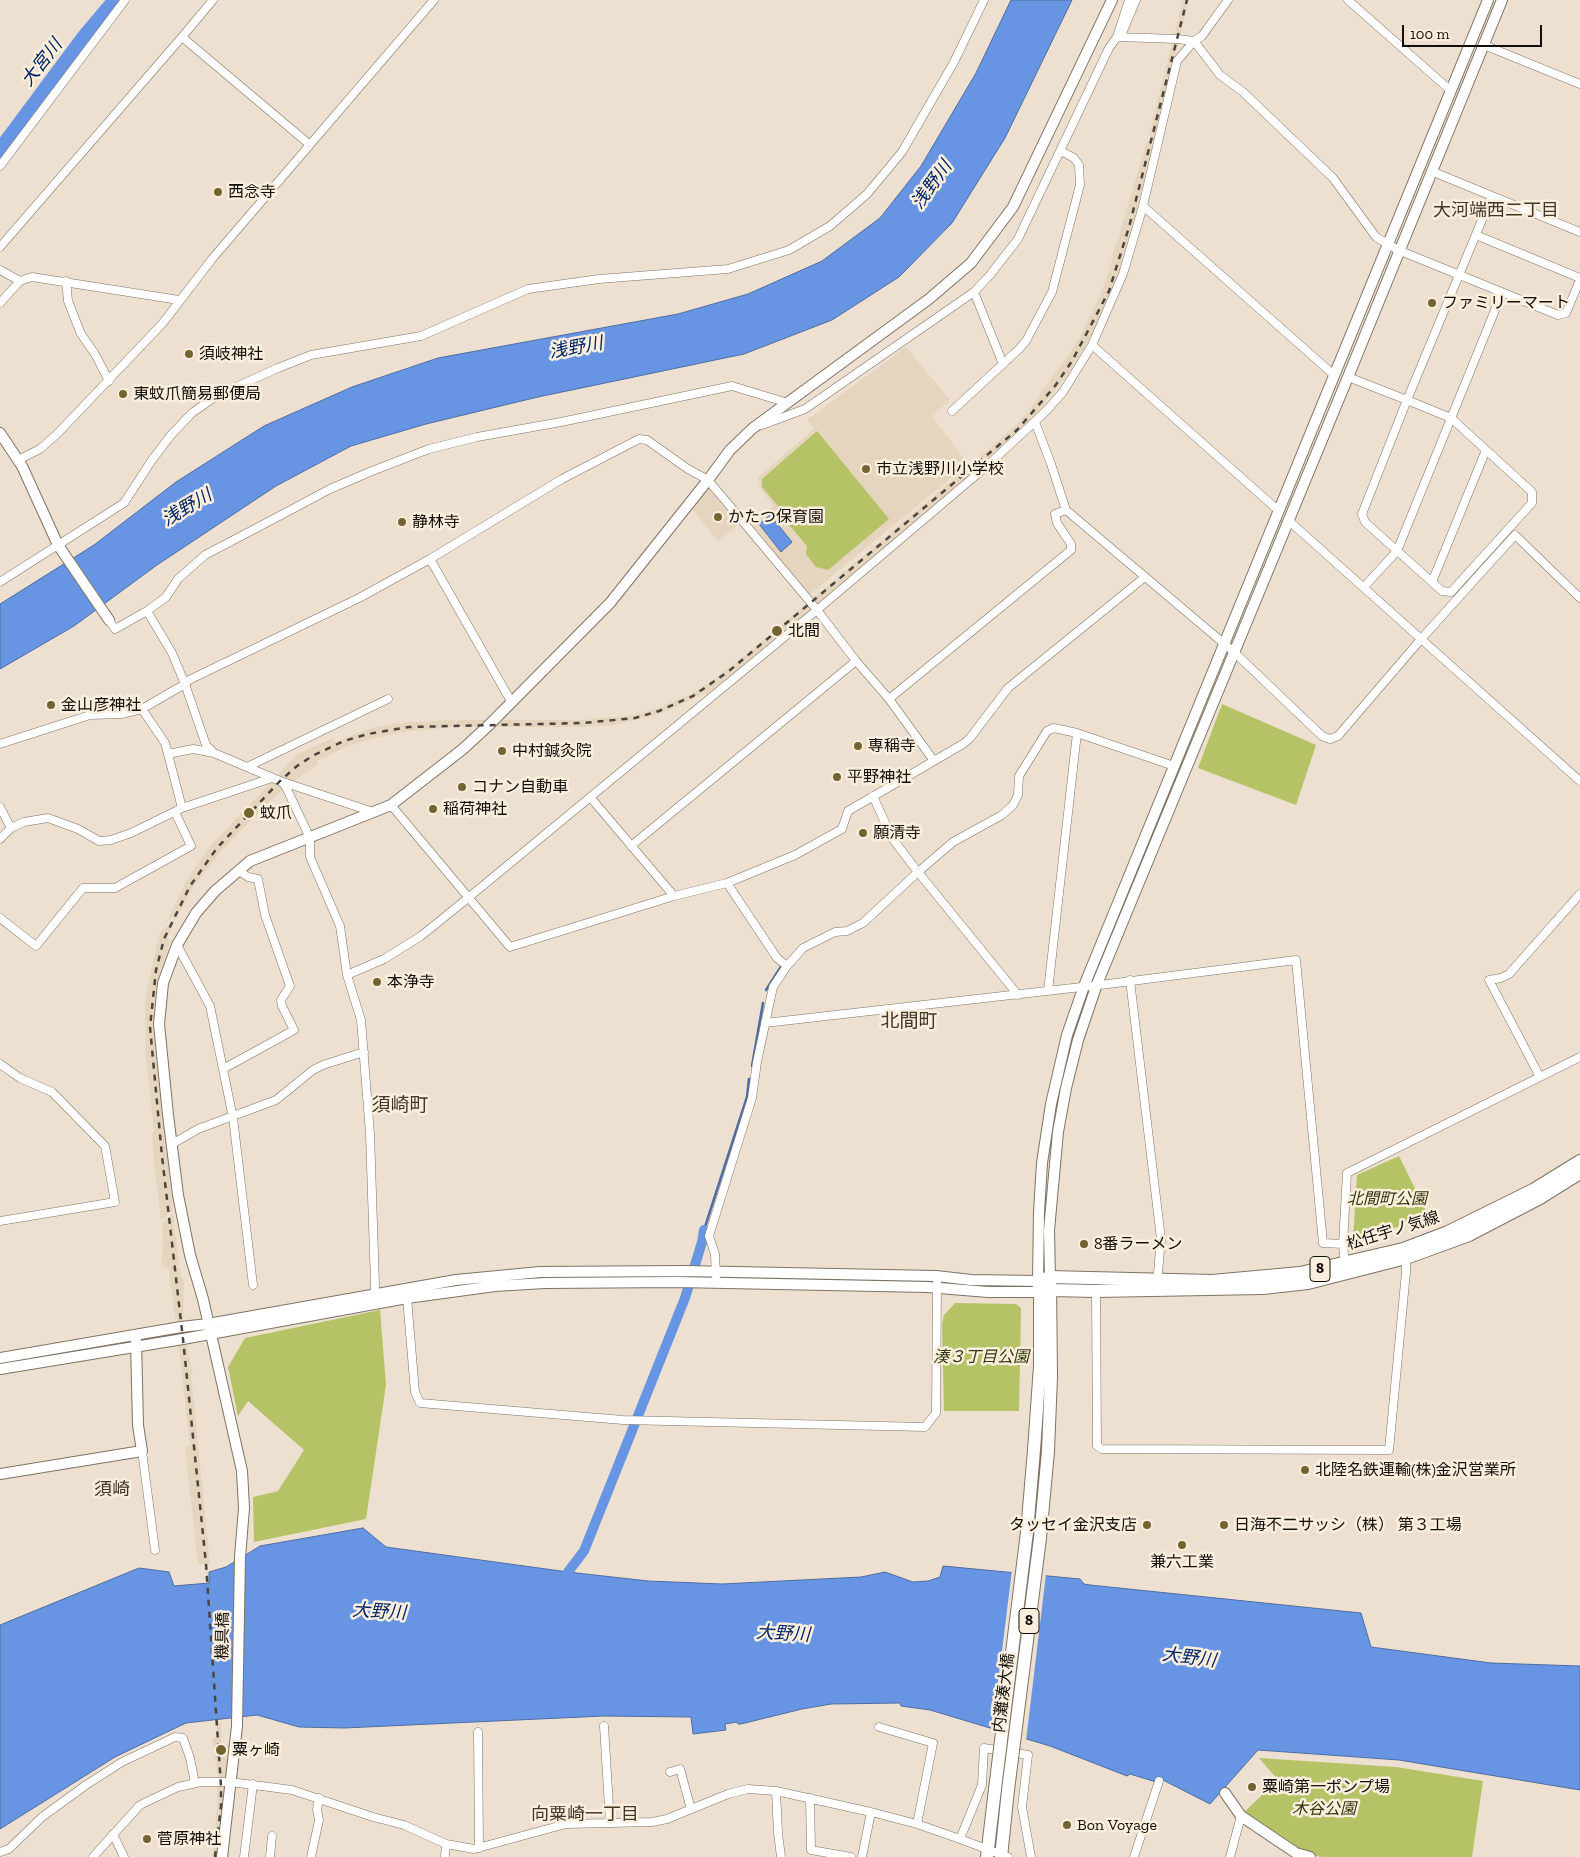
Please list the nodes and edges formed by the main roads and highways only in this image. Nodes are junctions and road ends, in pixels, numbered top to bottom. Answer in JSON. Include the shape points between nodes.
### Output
{"nodes":[{"id":1,"x":1580,"y":1162,"type":"edge"},
{"id":2,"x":1580,"y":1173,"type":"edge"},
{"id":3,"x":1405,"y":1253,"type":"junction"},
{"id":4,"x":1045,"y":1285,"type":"junction"},
{"id":5,"x":988,"y":1853,"type":"edge"},
{"id":6,"x":1003,"y":1856,"type":"edge"}],
"edges":[{"from":1,"to":3,"type":"main road","name":"松任宇ノ気線","number":"8","via":[[1533,1190]]},
{"from":2,"to":3,"type":"main road","name":"松任宇ノ気線","number":"8","via":[[1469,1236]]},
{"from":3,"to":4,"type":"main road","name":"松任宇ノ気線","number":"8","via":[[1308,1282],[1263,1288],[1157,1284]]},
{"from":4,"to":5,"type":"main road","name":"内灘湊大橋","number":"8","bridge":true,"via":[[1025,1551]]},
{"from":4,"to":6,"type":"main road","name":"内灘湊大橋","number":"8","bridge":true,"via":[[1048,1451]]}]}
